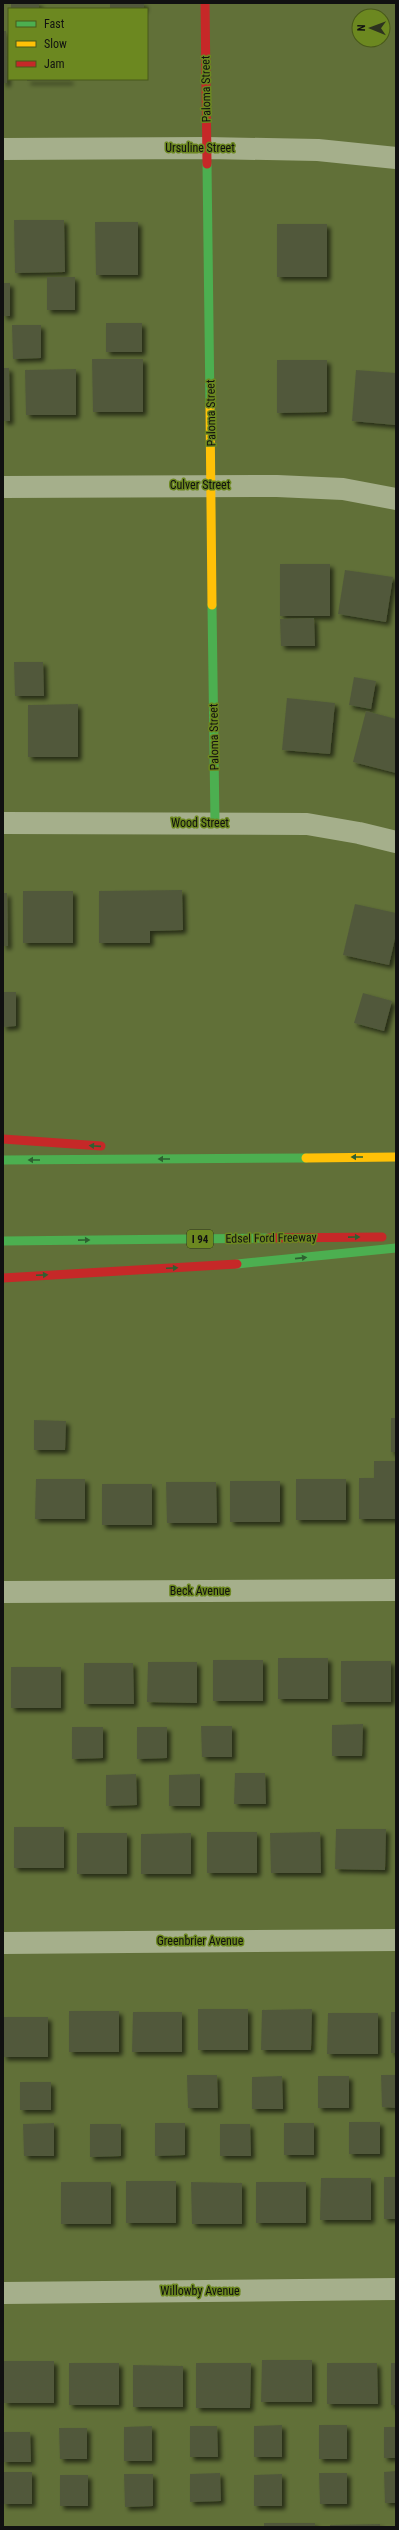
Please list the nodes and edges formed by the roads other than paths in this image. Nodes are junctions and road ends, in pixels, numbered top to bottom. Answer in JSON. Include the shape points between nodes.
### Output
{"nodes":[{"id":1,"x":205,"y":3,"type":"edge"},
{"id":2,"x":207,"y":148,"type":"junction"},
{"id":3,"x":3,"y":149,"type":"edge"},
{"id":4,"x":396,"y":158,"type":"edge"},
{"id":5,"x":212,"y":485,"type":"junction"},
{"id":6,"x":3,"y":487,"type":"edge"},
{"id":7,"x":396,"y":499,"type":"edge"},
{"id":8,"x":215,"y":822,"type":"junction"},
{"id":9,"x":3,"y":823,"type":"edge"},
{"id":10,"x":396,"y":842,"type":"edge"},
{"id":11,"x":3,"y":1139,"type":"edge"},
{"id":12,"x":113,"y":1147,"type":"dead end"},
{"id":13,"x":145,"y":1149,"type":"dead end"},
{"id":14,"x":396,"y":1157,"type":"edge"},
{"id":15,"x":287,"y":1158,"type":"junction"},
{"id":16,"x":3,"y":1160,"type":"edge"},
{"id":17,"x":388,"y":1236,"type":"dead end"},
{"id":18,"x":3,"y":1241,"type":"edge"},
{"id":19,"x":396,"y":1248,"type":"edge"},
{"id":20,"x":3,"y":1278,"type":"edge"},
{"id":21,"x":396,"y":1590,"type":"edge"},
{"id":22,"x":3,"y":1592,"type":"edge"},
{"id":23,"x":396,"y":1940,"type":"edge"},
{"id":24,"x":3,"y":1943,"type":"edge"},
{"id":25,"x":396,"y":2289,"type":"edge"},
{"id":26,"x":3,"y":2293,"type":"edge"}],
"edges":[{"from":1,"to":2,"type":"main road","name":"Paloma Street"},
{"from":2,"to":3,"type":"street","name":"Ursuline Street"},
{"from":2,"to":4,"type":"street","name":"Ursuline Street","via":[[318,150]]},
{"from":2,"to":5,"type":"main road","name":"Paloma Street"},
{"from":5,"to":6,"type":"street","name":"Culver Street"},
{"from":5,"to":7,"type":"street","name":"Culver Street","via":[[343,489]]},
{"from":5,"to":8,"type":"main road","name":"Paloma Street"},
{"from":8,"to":9,"type":"street","name":"Wood Street"},
{"from":8,"to":10,"type":"street","name":"Wood Street","via":[[307,824]]},
{"from":12,"to":11,"type":"main road","one_way":true},
{"from":13,"to":15,"type":"main road"},
{"from":14,"to":15,"type":"main road","one_way":true},
{"from":15,"to":16,"type":"main road","one_way":true},
{"from":18,"to":17,"type":"main road","name":"Edsel Ford Freeway","number":"I 94","one_way":true},
{"from":20,"to":19,"type":"main road","one_way":true,"via":[[250,1263]]},
{"from":21,"to":22,"type":"street","name":"Beck Avenue"},
{"from":23,"to":24,"type":"street","name":"Greenbrier Avenue"},
{"from":25,"to":26,"type":"street","name":"Willowby Avenue"}]}
